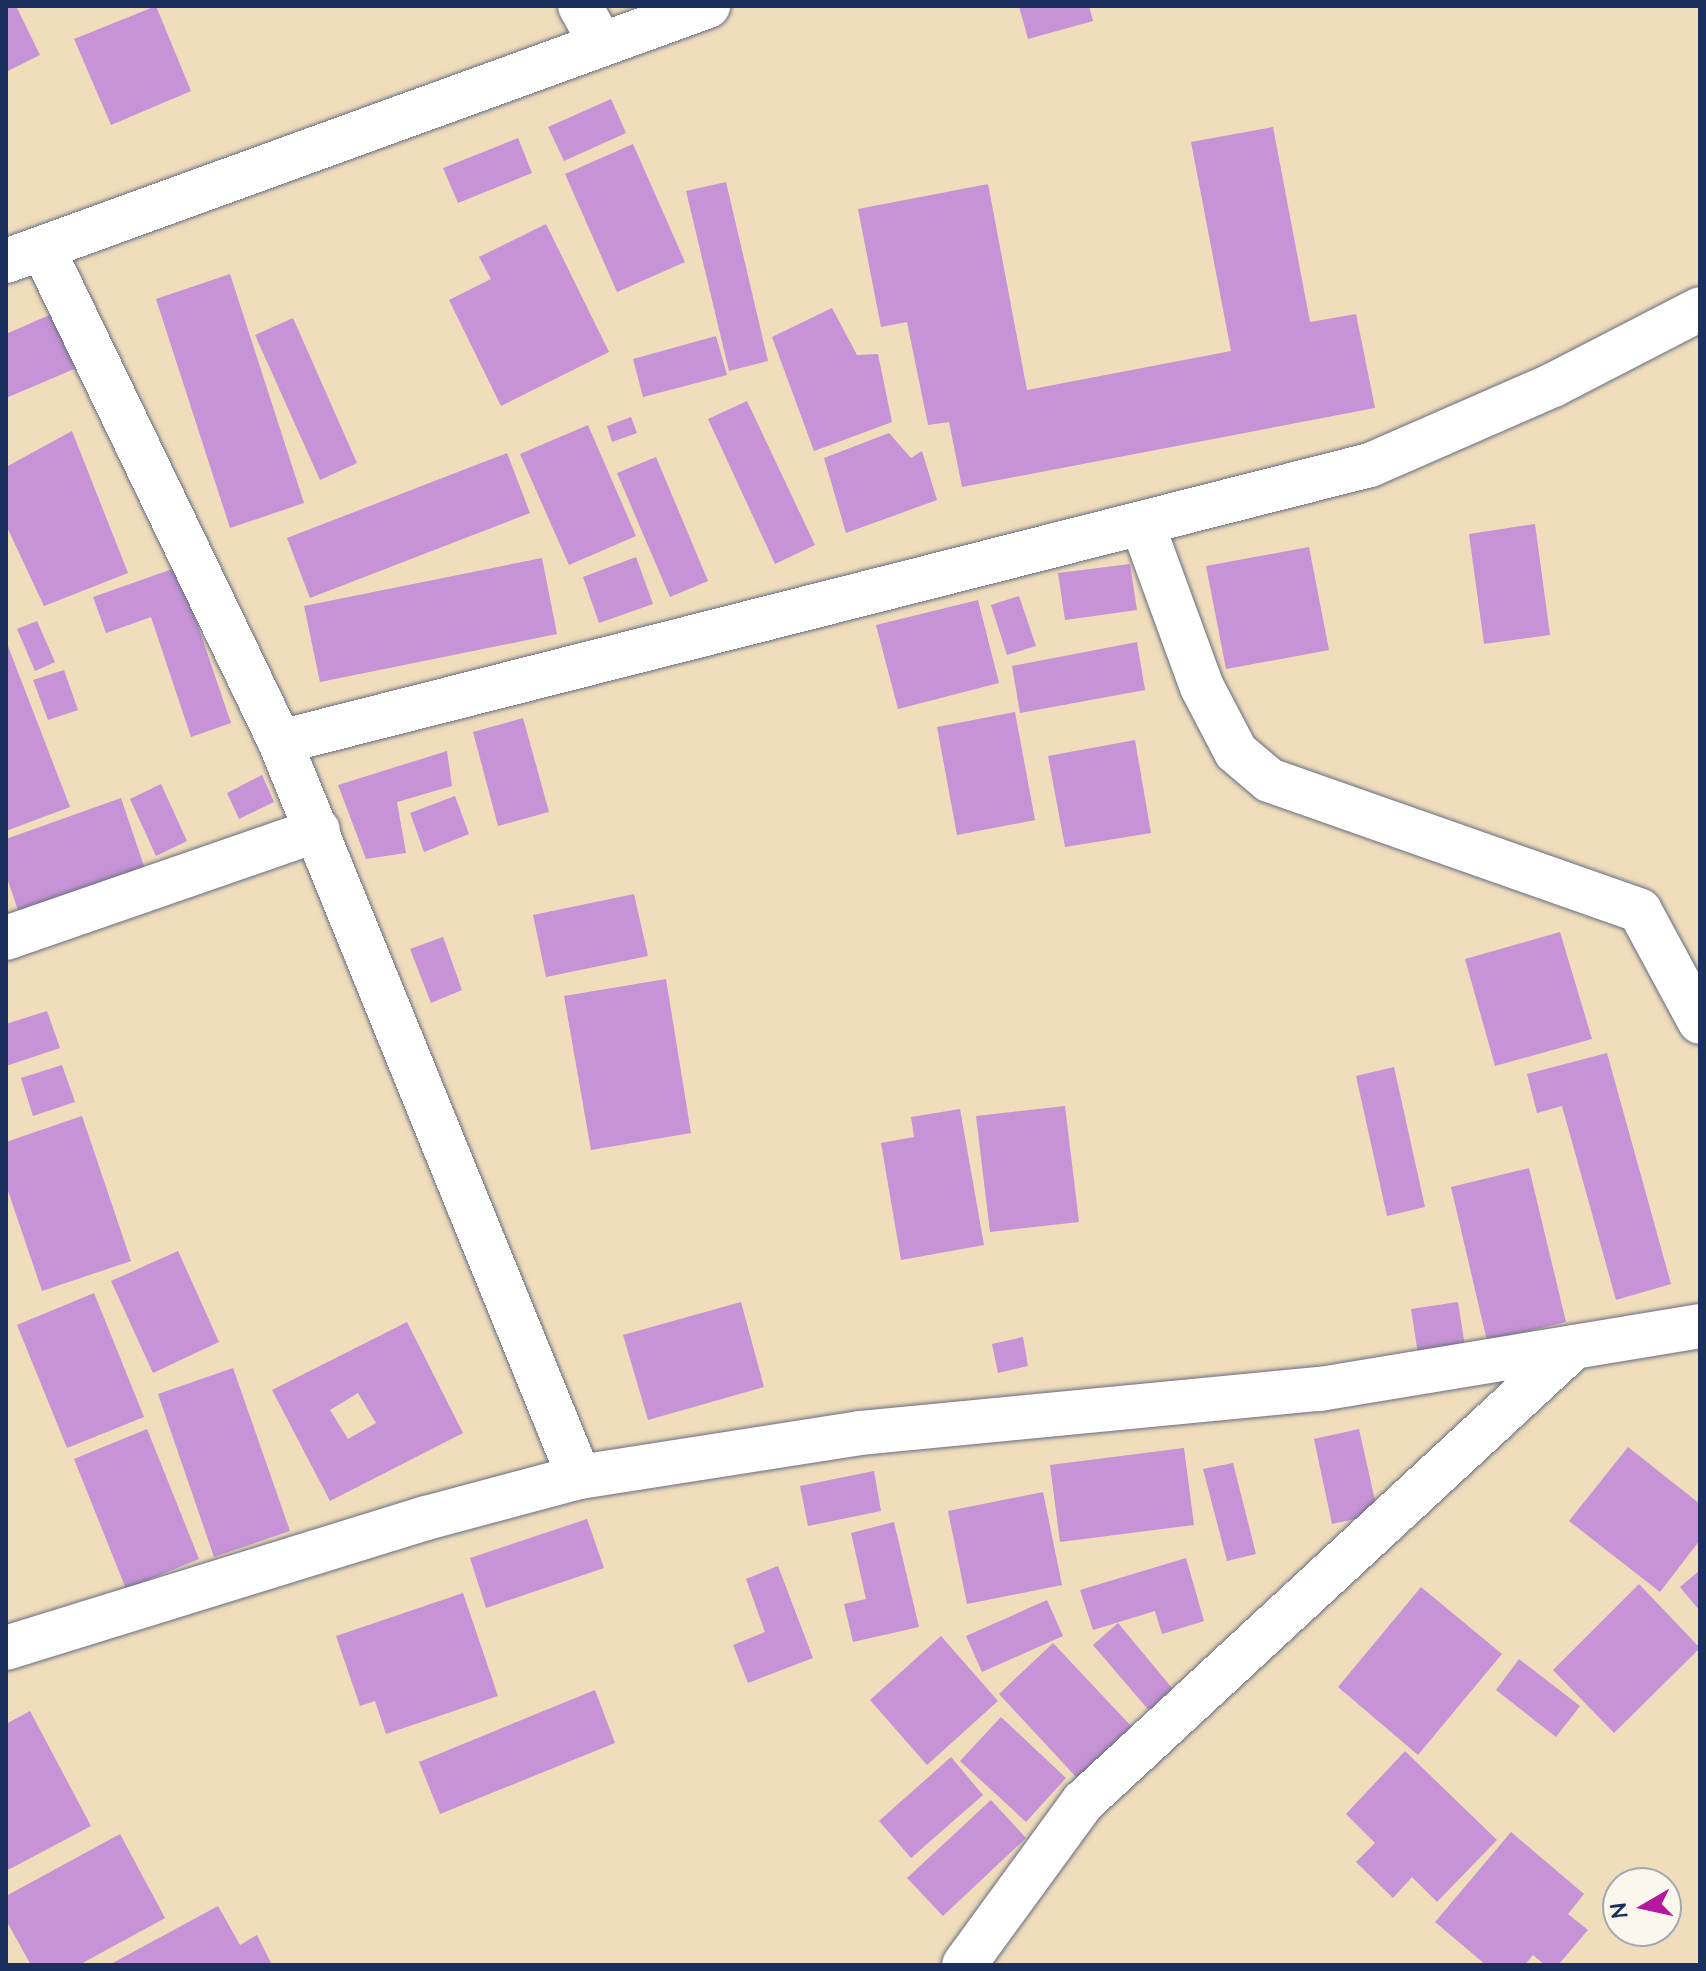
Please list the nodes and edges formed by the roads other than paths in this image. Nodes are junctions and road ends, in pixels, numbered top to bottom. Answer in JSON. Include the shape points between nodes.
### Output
{"nodes":[{"id":1,"x":580,"y":6,"type":"edge"},
{"id":2,"x":708,"y":6,"type":"edge"},
{"id":3,"x":601,"y":44,"type":"junction"},
{"id":4,"x":24,"y":255,"type":"edge"},
{"id":5,"x":1700,"y":309,"type":"edge"},
{"id":6,"x":1143,"y":526,"type":"junction"},
{"id":7,"x":280,"y":742,"type":"junction"},
{"id":8,"x":318,"y":830,"type":"junction"},
{"id":9,"x":6,"y":938,"type":"edge"},
{"id":10,"x":1700,"y":1022,"type":"edge"},
{"id":11,"x":1700,"y":1326,"type":"edge"},
{"id":12,"x":1574,"y":1347,"type":"junction"},
{"id":13,"x":579,"y":1477,"type":"junction"},
{"id":14,"x":6,"y":1648,"type":"edge"},
{"id":15,"x":964,"y":1965,"type":"edge"}],
"edges":[{"from":1,"to":3,"type":"street"},
{"from":2,"to":3,"type":"street"},
{"from":3,"to":4,"type":"street"},
{"from":4,"to":7,"type":"street"},
{"from":5,"to":6,"type":"street","via":[[1553,385],[1370,465]]},
{"from":6,"to":7,"type":"street"},
{"from":6,"to":10,"type":"street","via":[[1202,687],[1236,752],[1269,780],[1640,911]]},
{"from":7,"to":8,"type":"street"},
{"from":8,"to":9,"type":"street"},
{"from":8,"to":13,"type":"street"},
{"from":11,"to":12,"type":"street"},
{"from":12,"to":13,"type":"street","via":[[1320,1389],[860,1433]]},
{"from":12,"to":15,"type":"street","via":[[1083,1802]]},
{"from":13,"to":14,"type":"street","via":[[426,1518]]}]}
